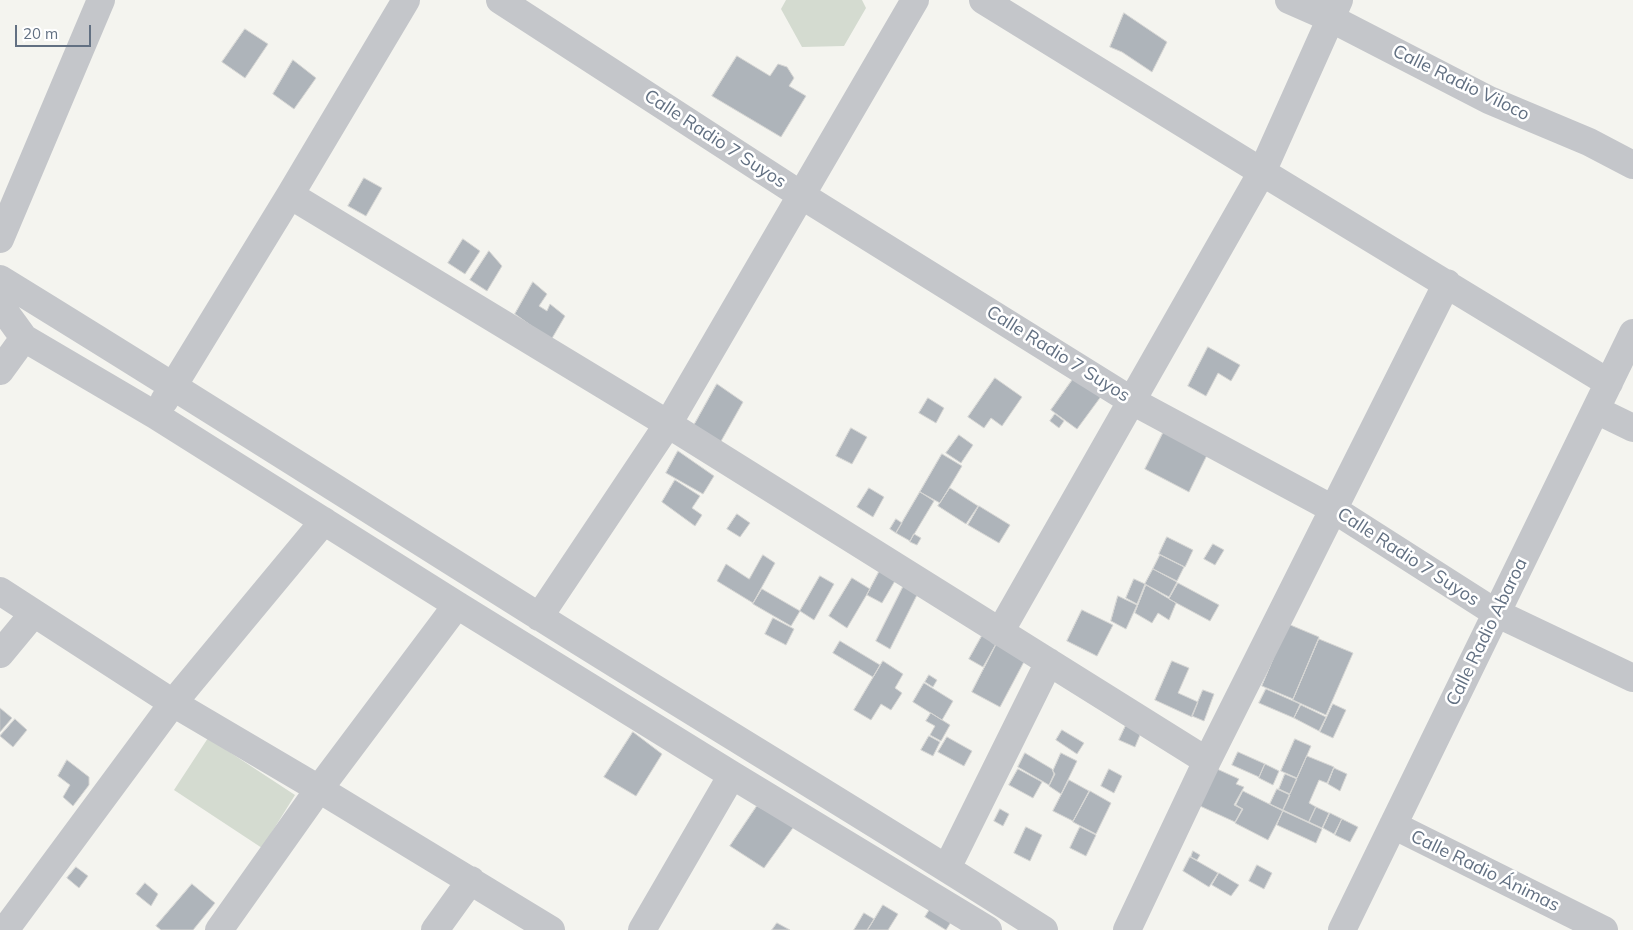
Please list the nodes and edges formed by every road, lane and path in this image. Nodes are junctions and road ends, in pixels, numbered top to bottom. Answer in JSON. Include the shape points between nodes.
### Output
{"nodes":[{"id":1,"x":101,"y":0,"type":"edge"},
{"id":2,"x":406,"y":0,"type":"edge"},
{"id":3,"x":500,"y":0,"type":"edge"},
{"id":4,"x":914,"y":0,"type":"edge"},
{"id":5,"x":983,"y":0,"type":"edge"},
{"id":6,"x":1288,"y":0,"type":"edge"},
{"id":7,"x":1334,"y":9,"type":"edge"},
{"id":8,"x":1633,"y":165,"type":"edge"},
{"id":9,"x":1262,"y":172,"type":"junction"},
{"id":10,"x":290,"y":194,"type":"junction"},
{"id":11,"x":801,"y":195,"type":"junction"},
{"id":12,"x":0,"y":238,"type":"edge"},
{"id":13,"x":0,"y":279,"type":"edge"},
{"id":14,"x":1447,"y":283,"type":"junction"},
{"id":15,"x":0,"y":305,"type":"edge"},
{"id":16,"x":1633,"y":333,"type":"edge"},
{"id":17,"x":24,"y":338,"type":"junction"},
{"id":18,"x":0,"y":371,"type":"edge"},
{"id":19,"x":1609,"y":382,"type":"junction"},
{"id":20,"x":173,"y":385,"type":"junction"},
{"id":21,"x":1132,"y":400,"type":"junction"},
{"id":22,"x":1596,"y":410,"type":"junction"},
{"id":23,"x":155,"y":415,"type":"junction"},
{"id":24,"x":668,"y":424,"type":"junction"},
{"id":25,"x":1633,"y":428,"type":"edge"},
{"id":26,"x":1333,"y":509,"type":"junction"},
{"id":27,"x":324,"y":521,"type":"junction"},
{"id":28,"x":0,"y":590,"type":"edge"},
{"id":29,"x":457,"y":605,"type":"junction"},
{"id":30,"x":34,"y":613,"type":"junction"},
{"id":31,"x":1496,"y":613,"type":"junction"},
{"id":32,"x":539,"y":616,"type":"junction"},
{"id":33,"x":1000,"y":632,"type":"junction"},
{"id":34,"x":578,"y":640,"type":"junction"},
{"id":35,"x":0,"y":654,"type":"edge"},
{"id":36,"x":1048,"y":662,"type":"junction"},
{"id":37,"x":561,"y":668,"type":"junction"},
{"id":38,"x":1633,"y":678,"type":"edge"},
{"id":39,"x":173,"y":703,"type":"junction"},
{"id":40,"x":1207,"y":761,"type":"junction"},
{"id":41,"x":732,"y":775,"type":"junction"},
{"id":42,"x":318,"y":788,"type":"junction"},
{"id":43,"x":1393,"y":826,"type":"junction"},
{"id":44,"x":947,"y":868,"type":"junction"},
{"id":45,"x":471,"y":880,"type":"junction"},
{"id":46,"x":4,"y":930,"type":"edge"},
{"id":47,"x":219,"y":930,"type":"edge"},
{"id":48,"x":435,"y":930,"type":"edge"},
{"id":49,"x":551,"y":930,"type":"edge"},
{"id":50,"x":642,"y":930,"type":"edge"},
{"id":51,"x":988,"y":930,"type":"edge"},
{"id":52,"x":1044,"y":930,"type":"edge"},
{"id":53,"x":1127,"y":930,"type":"edge"},
{"id":54,"x":1342,"y":930,"type":"edge"},
{"id":55,"x":1604,"y":930,"type":"edge"}],
"edges":[{"from":1,"to":12,"type":"street"},
{"from":2,"to":10,"type":"street"},
{"from":3,"to":11,"type":"street","name":"Calle Radio 7 Suyos"},
{"from":4,"to":11,"type":"street"},
{"from":5,"to":9,"type":"street"},
{"from":6,"to":7,"type":"street","name":"Calle Radio Viloco"},
{"from":7,"to":8,"type":"street","name":"Calle Radio Viloco","via":[[1489,100],[1589,142]]},
{"from":7,"to":9,"type":"street"},
{"from":9,"to":14,"type":"street"},
{"from":9,"to":21,"type":"street"},
{"from":10,"to":20,"type":"street"},
{"from":10,"to":24,"type":"street"},
{"from":11,"to":21,"type":"street","name":"Calle Radio 7 Suyos"},
{"from":11,"to":24,"type":"street"},
{"from":13,"to":20,"type":"street"},
{"from":14,"to":19,"type":"street"},
{"from":14,"to":26,"type":"street"},
{"from":15,"to":17,"type":"street"},
{"from":16,"to":19,"type":"street","name":"Calle Radio Abaroa"},
{"from":17,"to":18,"type":"street"},
{"from":17,"to":23,"type":"street"},
{"from":19,"to":22,"type":"street","name":"Calle Radio Abaroa"},
{"from":20,"to":23,"type":"street"},
{"from":20,"to":32,"type":"street"},
{"from":21,"to":26,"type":"street","name":"Calle Radio 7 Suyos"},
{"from":21,"to":33,"type":"street"},
{"from":22,"to":25,"type":"street"},
{"from":22,"to":31,"type":"street","name":"Calle Radio Abaroa"},
{"from":23,"to":27,"type":"street"},
{"from":24,"to":32,"type":"street"},
{"from":24,"to":33,"type":"street"},
{"from":26,"to":31,"type":"street","name":"Calle Radio 7 Suyos"},
{"from":26,"to":40,"type":"street"},
{"from":27,"to":29,"type":"street"},
{"from":27,"to":39,"type":"street"},
{"from":28,"to":30,"type":"street"},
{"from":29,"to":37,"type":"street"},
{"from":29,"to":42,"type":"street"},
{"from":30,"to":35,"type":"street"},
{"from":30,"to":39,"type":"street"},
{"from":31,"to":38,"type":"street","name":"Calle Radio 7 Suyos"},
{"from":31,"to":43,"type":"street","name":"Calle Radio Abaroa"},
{"from":32,"to":34,"type":"street"},
{"from":33,"to":36,"type":"street"},
{"from":34,"to":37,"type":"street"},
{"from":34,"to":44,"type":"street"},
{"from":36,"to":40,"type":"street"},
{"from":36,"to":44,"type":"street"},
{"from":37,"to":41,"type":"street"},
{"from":39,"to":42,"type":"street"},
{"from":39,"to":46,"type":"street"},
{"from":40,"to":53,"type":"street"},
{"from":41,"to":50,"type":"street"},
{"from":41,"to":51,"type":"street"},
{"from":42,"to":45,"type":"street"},
{"from":42,"to":47,"type":"street"},
{"from":43,"to":54,"type":"street","name":"Calle Radio Abaroa"},
{"from":43,"to":55,"type":"street","name":"Calle Radio Ánimas"},
{"from":44,"to":52,"type":"street"},
{"from":45,"to":48,"type":"street"},
{"from":45,"to":49,"type":"street"}]}
